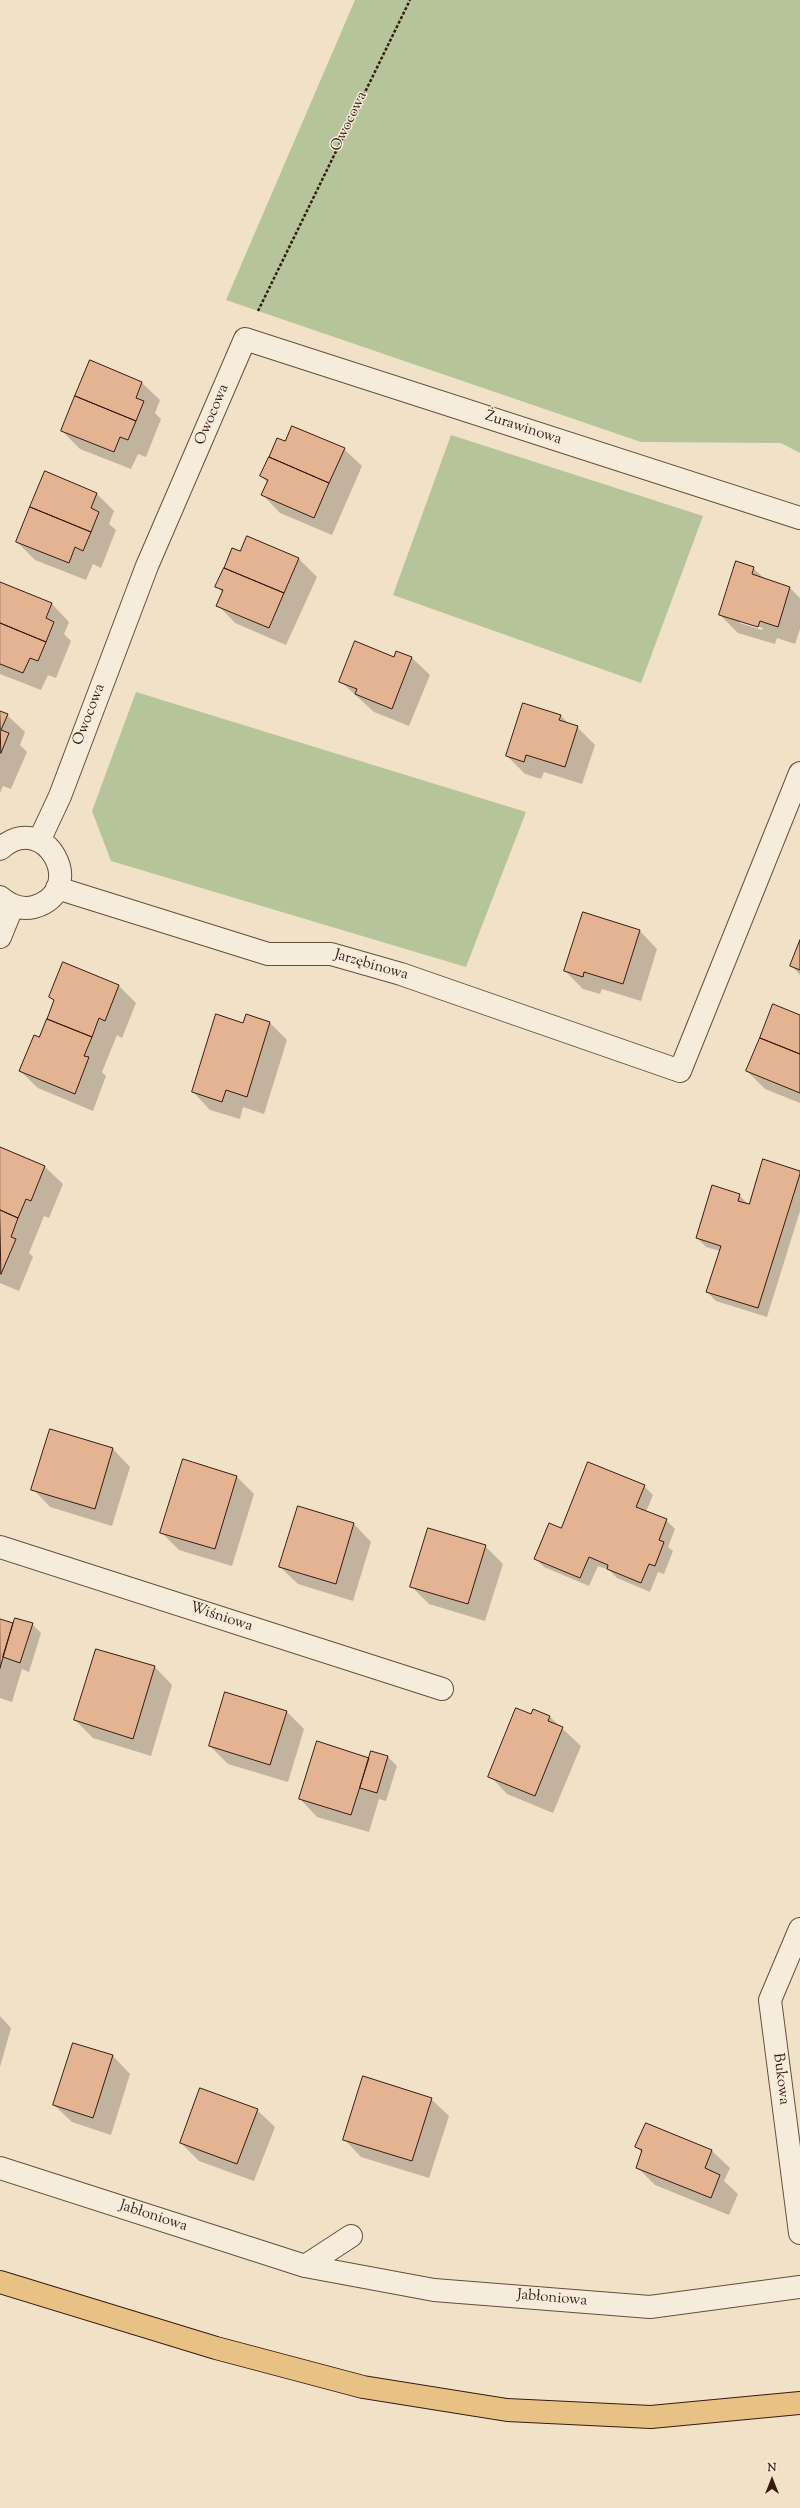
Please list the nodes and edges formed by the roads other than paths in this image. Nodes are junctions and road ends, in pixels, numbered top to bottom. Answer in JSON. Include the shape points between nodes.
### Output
{"nodes":[{"id":1,"x":245,"y":339,"type":"joint"},
{"id":2,"x":800,"y":518,"type":"edge"},
{"id":3,"x":800,"y":773,"type":"edge"},
{"id":4,"x":39,"y":841,"type":"junction"},
{"id":5,"x":0,"y":849,"type":"edge"},
{"id":6,"x":57,"y":888,"type":"junction"},
{"id":7,"x":6,"y":901,"type":"edge"},
{"id":8,"x":0,"y":937,"type":"edge"},
{"id":9,"x":0,"y":1547,"type":"edge"},
{"id":10,"x":442,"y":1688,"type":"dead end"},
{"id":11,"x":800,"y":1929,"type":"edge"},
{"id":12,"x":0,"y":2168,"type":"edge"},
{"id":13,"x":800,"y":2233,"type":"edge"},
{"id":14,"x":351,"y":2236,"type":"dead end"},
{"id":15,"x":305,"y":2266,"type":"junction"},
{"id":16,"x":0,"y":2282,"type":"edge"},
{"id":17,"x":800,"y":2287,"type":"edge"},
{"id":18,"x":800,"y":2403,"type":"edge"}],
"edges":[{"from":1,"to":2,"type":"street","name":"Żurawinowa"},
{"from":1,"to":4,"type":"street","name":"Owocowa","via":[[147,566],[60,796]]},
{"from":3,"to":6,"type":"street","name":"Jarzębinowa","via":[[680,1071],[401,974],[331,954],[268,954]]},
{"from":4,"to":5,"type":"street","via":[[17,839]]},
{"from":4,"to":6,"type":"street","via":[[48,846],[55,855],[60,876]]},
{"from":6,"to":7,"type":"street","via":[[51,898],[41,905],[29,908]]},
{"from":7,"to":8,"type":"street"},
{"from":9,"to":10,"type":"street","name":"Wiśniowa"},
{"from":11,"to":13,"type":"street","name":"Bukowa","via":[[770,2000]]},
{"from":12,"to":15,"type":"street","name":"Jabłoniowa"},
{"from":14,"to":15,"type":"street"},
{"from":15,"to":17,"type":"street","name":"Jabłoniowa","via":[[434,2290],[650,2307]]},
{"from":16,"to":18,"type":"main road","via":[[216,2348],[362,2388],[507,2410],[651,2417]]}]}
